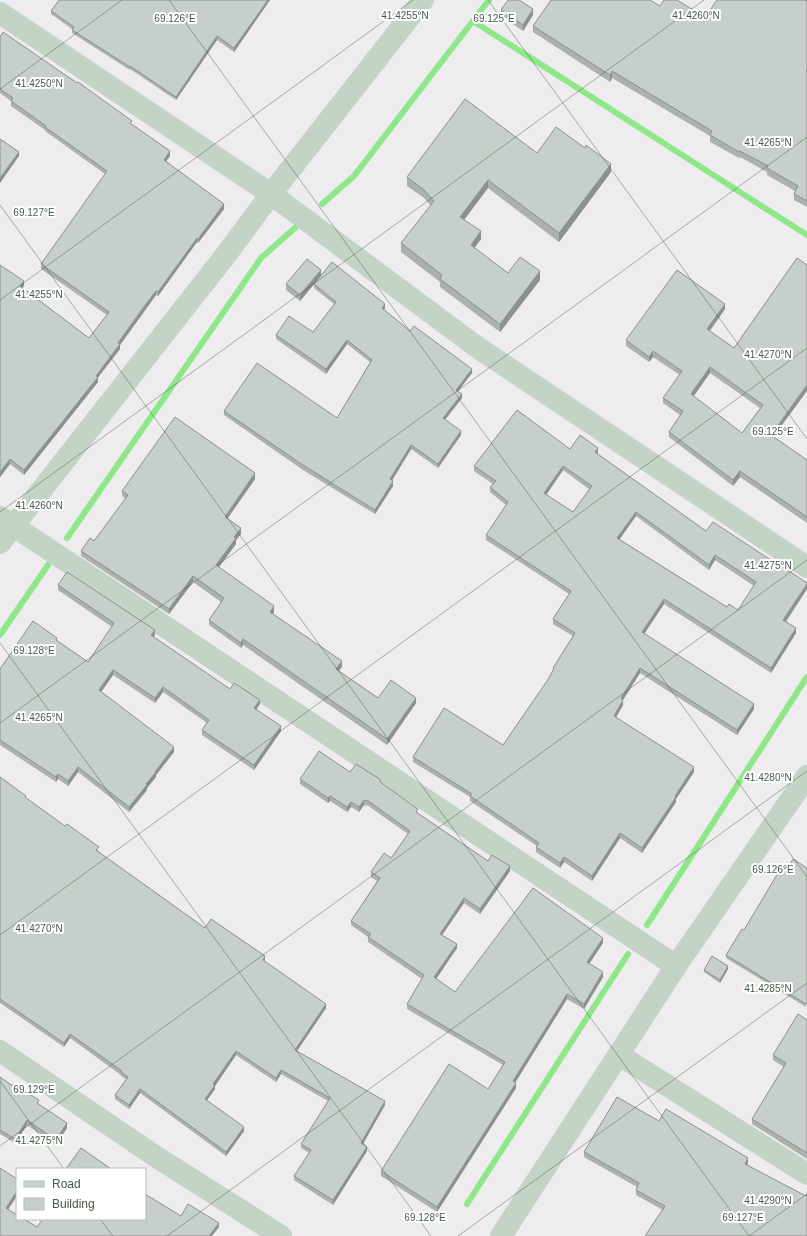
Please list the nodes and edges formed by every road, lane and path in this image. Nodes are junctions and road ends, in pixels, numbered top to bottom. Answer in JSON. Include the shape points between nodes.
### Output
{"nodes":[{"id":1,"x":423,"y":0,"type":"edge"},
{"id":2,"x":0,"y":13,"type":"edge"},
{"id":3,"x":271,"y":194,"type":"junction"},
{"id":4,"x":7,"y":521,"type":"edge"},
{"id":5,"x":0,"y":543,"type":"edge"},
{"id":6,"x":807,"y":567,"type":"edge"},
{"id":7,"x":807,"y":776,"type":"edge"},
{"id":8,"x":676,"y":966,"type":"junction"},
{"id":9,"x":0,"y":1051,"type":"edge"},
{"id":10,"x":619,"y":1055,"type":"junction"},
{"id":11,"x":807,"y":1174,"type":"edge"},
{"id":12,"x":281,"y":1236,"type":"edge"},
{"id":13,"x":501,"y":1236,"type":"edge"}],
"edges":[{"from":1,"to":3,"type":"street"},
{"from":2,"to":3,"type":"street"},
{"from":3,"to":4,"type":"street","via":[[60,467]]},
{"from":3,"to":6,"type":"street","via":[[477,347]]},
{"from":4,"to":5,"type":"street"},
{"from":4,"to":8,"type":"street"},
{"from":7,"to":8,"type":"street"},
{"from":8,"to":10,"type":"street"},
{"from":9,"to":12,"type":"street","via":[[155,1156]]},
{"from":10,"to":11,"type":"street"},
{"from":10,"to":13,"type":"street"}]}
